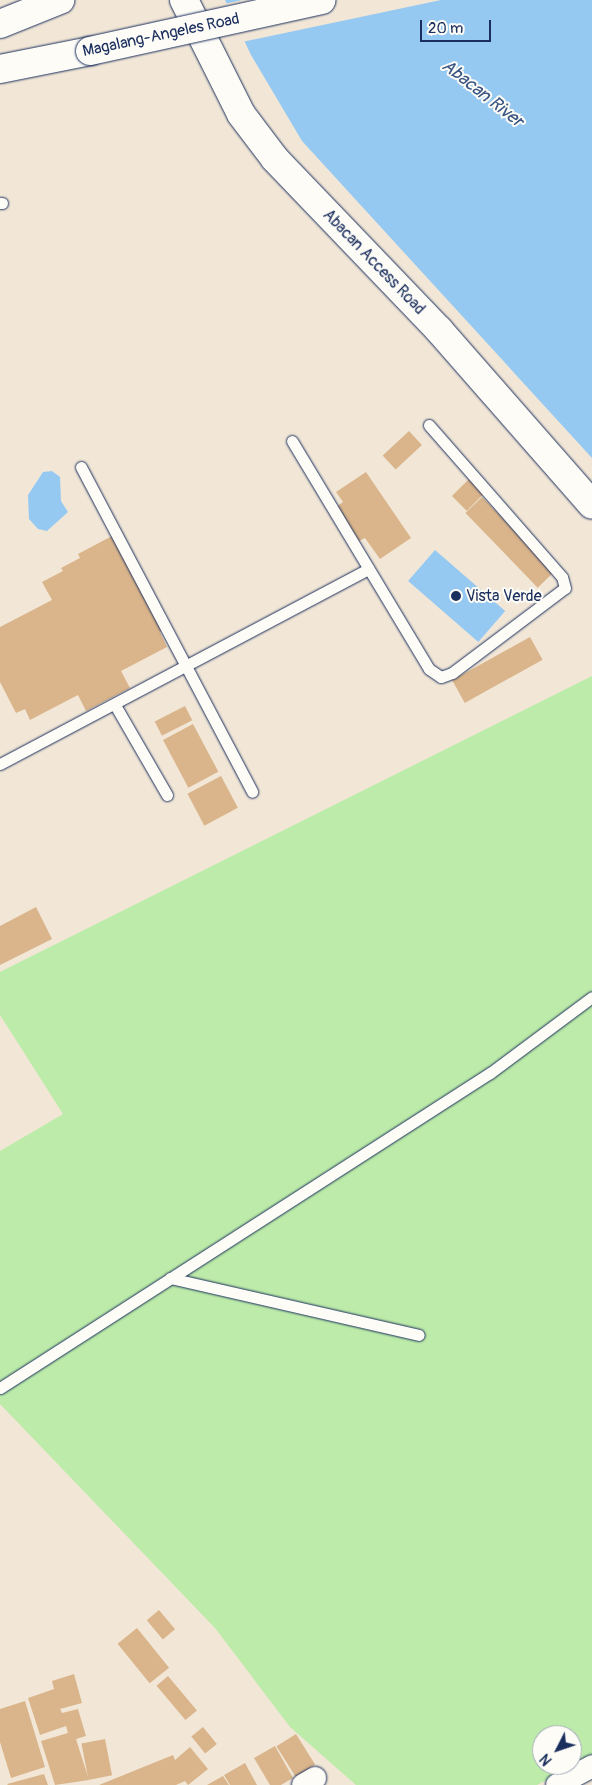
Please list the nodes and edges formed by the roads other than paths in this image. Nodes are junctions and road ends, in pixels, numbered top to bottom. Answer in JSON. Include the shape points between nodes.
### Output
{"nodes":[{"id":1,"x":60,"y":0,"type":"edge"},
{"id":2,"x":184,"y":0,"type":"edge"},
{"id":3,"x":321,"y":0,"type":"edge"},
{"id":4,"x":0,"y":24,"type":"edge"},
{"id":5,"x":0,"y":69,"type":"edge"},
{"id":6,"x":429,"y":425,"type":"dead end"},
{"id":7,"x":292,"y":441,"type":"dead end"},
{"id":8,"x":81,"y":467,"type":"dead end"},
{"id":9,"x":592,"y":505,"type":"edge"},
{"id":10,"x":369,"y":569,"type":"junction"},
{"id":11,"x":188,"y":666,"type":"junction"},
{"id":12,"x":115,"y":704,"type":"junction"},
{"id":13,"x":0,"y":764,"type":"edge"},
{"id":14,"x":252,"y":792,"type":"dead end"},
{"id":15,"x":167,"y":795,"type":"dead end"},
{"id":16,"x":592,"y":997,"type":"edge"},
{"id":17,"x":170,"y":1278,"type":"junction"},
{"id":18,"x":419,"y":1335,"type":"dead end"},
{"id":19,"x":0,"y":1388,"type":"edge"},
{"id":20,"x":592,"y":1766,"type":"edge"},
{"id":21,"x":557,"y":1785,"type":"edge"}],
"edges":[{"from":1,"to":4,"type":"street"},
{"from":2,"to":9,"type":"street","name":"Abacan Access Road","via":[[241,114],[275,159],[439,330]]},
{"from":3,"to":5,"type":"street","name":"Magalang-Angeles Road","bridge":true},
{"from":6,"to":10,"type":"lane","via":[[562,577],[565,588],[460,667],[441,677],[429,668]]},
{"from":7,"to":10,"type":"lane"},
{"from":8,"to":11,"type":"lane"},
{"from":10,"to":11,"type":"lane"},
{"from":11,"to":12,"type":"lane"},
{"from":11,"to":14,"type":"lane"},
{"from":12,"to":13,"type":"lane"},
{"from":12,"to":15,"type":"lane"},
{"from":16,"to":17,"type":"lane","via":[[490,1072]]},
{"from":17,"to":18,"type":"lane"},
{"from":17,"to":19,"type":"lane"},
{"from":20,"to":21,"type":"street"}]}
